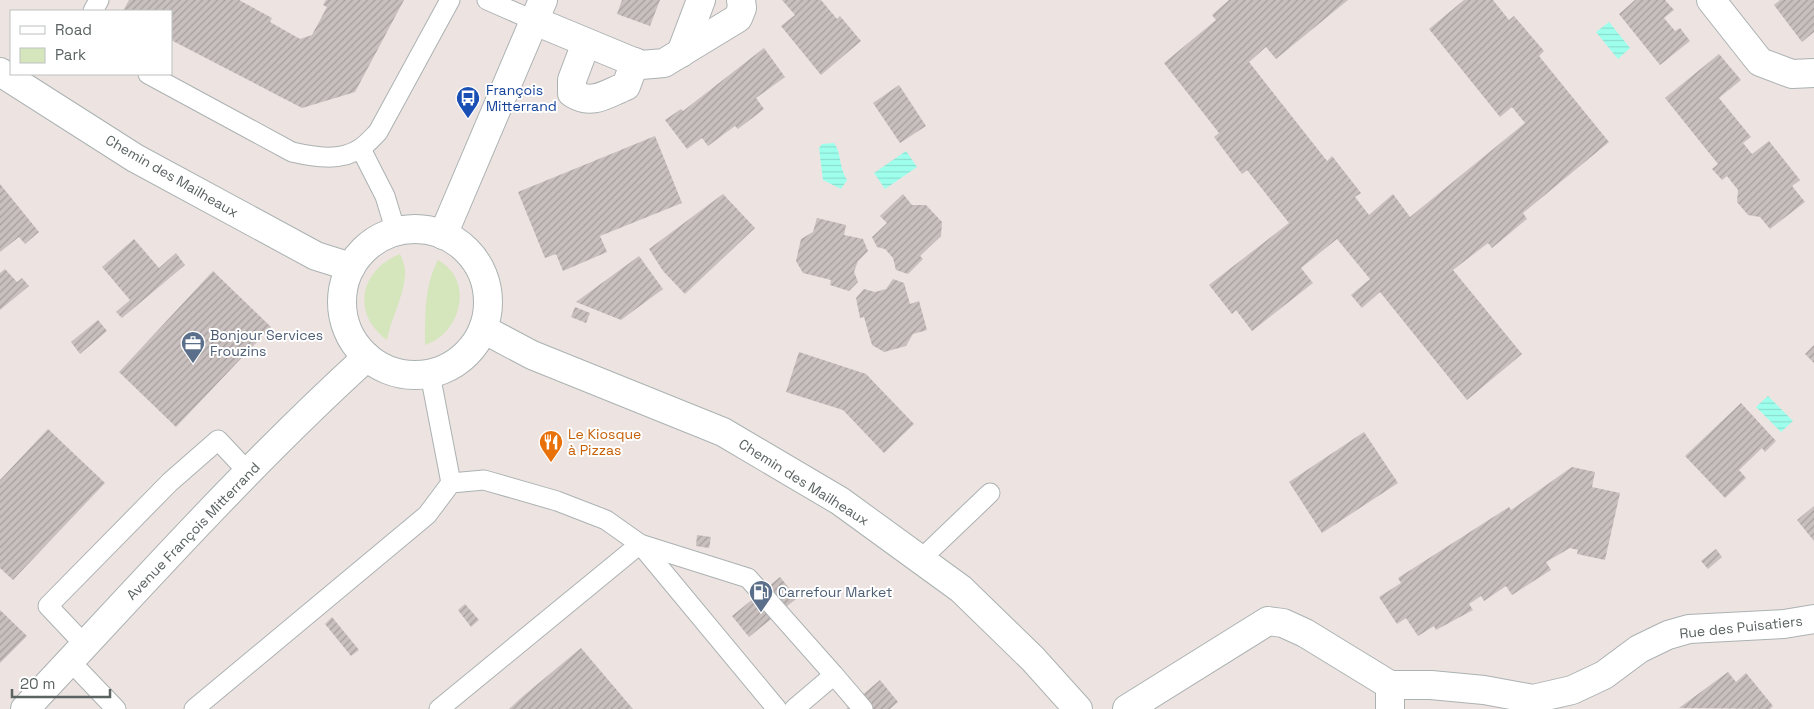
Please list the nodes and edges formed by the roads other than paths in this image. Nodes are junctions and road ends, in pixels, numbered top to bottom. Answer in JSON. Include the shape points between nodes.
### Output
{"nodes":[{"id":1,"x":450,"y":0,"type":"edge"},
{"id":2,"x":487,"y":0,"type":"edge"},
{"id":3,"x":701,"y":0,"type":"edge"},
{"id":4,"x":741,"y":0,"type":"edge"},
{"id":5,"x":1711,"y":0,"type":"edge"},
{"id":6,"x":539,"y":10,"type":"edge"},
{"id":7,"x":586,"y":43,"type":"junction"},
{"id":8,"x":681,"y":53,"type":"junction"},
{"id":9,"x":635,"y":62,"type":"junction"},
{"id":10,"x":1814,"y":73,"type":"edge"},
{"id":11,"x":150,"y":75,"type":"edge"},
{"id":12,"x":2,"y":78,"type":"edge"},
{"id":13,"x":361,"y":149,"type":"junction"},
{"id":14,"x":396,"y":232,"type":"junction"},
{"id":15,"x":443,"y":235,"type":"junction"},
{"id":16,"x":351,"y":267,"type":"junction"},
{"id":17,"x":483,"y":329,"type":"junction"},
{"id":18,"x":367,"y":358,"type":"junction"},
{"id":19,"x":430,"y":374,"type":"junction"},
{"id":20,"x":249,"y":473,"type":"junction"},
{"id":21,"x":451,"y":483,"type":"junction"},
{"id":22,"x":990,"y":493,"type":"dead end"},
{"id":23,"x":640,"y":544,"type":"junction"},
{"id":24,"x":920,"y":560,"type":"junction"},
{"id":25,"x":1814,"y":619,"type":"edge"},
{"id":26,"x":77,"y":652,"type":"junction"},
{"id":27,"x":834,"y":676,"type":"junction"},
{"id":28,"x":1390,"y":697,"type":"edge"},
{"id":29,"x":1539,"y":704,"type":"edge"},
{"id":30,"x":25,"y":709,"type":"edge"},
{"id":31,"x":116,"y":709,"type":"edge"},
{"id":32,"x":194,"y":709,"type":"edge"},
{"id":33,"x":439,"y":709,"type":"edge"},
{"id":34,"x":777,"y":709,"type":"edge"},
{"id":35,"x":794,"y":709,"type":"edge"},
{"id":36,"x":863,"y":709,"type":"edge"},
{"id":37,"x":1077,"y":709,"type":"edge"},
{"id":38,"x":1127,"y":709,"type":"edge"}],
"edges":[{"from":1,"to":13,"type":"lane","via":[[378,132]]},
{"from":2,"to":6,"type":"lane"},
{"from":3,"to":8,"type":"street"},
{"from":4,"to":8,"type":"street","via":[[738,18]]},
{"from":5,"to":10,"type":"street","via":[[1760,62],[1792,74]]},
{"from":6,"to":7,"type":"street"},
{"from":6,"to":15,"type":"street"},
{"from":7,"to":9,"type":"street"},
{"from":7,"to":9,"type":"street","via":[[572,80],[572,93],[582,99],[592,100],[626,86]]},
{"from":8,"to":9,"type":"street","via":[[664,63],[641,65]]},
{"from":11,"to":13,"type":"lane","via":[[292,152],[316,157],[340,156]]},
{"from":12,"to":16,"type":"street","name":"Chemin des Mailheaux","via":[[152,167],[316,256]]},
{"from":13,"to":14,"type":"lane","via":[[385,196]]},
{"from":14,"to":15,"type":"street","via":[[428,230]]},
{"from":14,"to":16,"type":"street","via":[[377,239],[362,251]]},
{"from":15,"to":17,"type":"street","via":[[467,251],[482,274],[488,301]]},
{"from":16,"to":18,"type":"street","via":[[342,291],[343,315],[351,338]]},
{"from":17,"to":19,"type":"street","via":[[470,350],[452,365]]},
{"from":17,"to":24,"type":"street","name":"Chemin des Mailheaux","via":[[532,355],[723,432],[840,501]]},
{"from":18,"to":19,"type":"street","via":[[386,370],[408,375]]},
{"from":18,"to":20,"type":"street","name":"Avenue François Mitterrand"},
{"from":19,"to":21,"type":"lane"},
{"from":20,"to":26,"type":"street","name":"Avenue François Mitterrand"},
{"from":20,"to":26,"type":"lane","via":[[218,440],[170,482],[48,606]]},
{"from":21,"to":23,"type":"lane","via":[[484,480],[557,500],[606,520]]},
{"from":21,"to":32,"type":"lane","via":[[428,515]]},
{"from":22,"to":24,"type":"lane"},
{"from":23,"to":27,"type":"lane","via":[[748,578]]},
{"from":23,"to":33,"type":"lane"},
{"from":23,"to":34,"type":"lane"},
{"from":24,"to":37,"type":"street","name":"Chemin des Mailheaux","via":[[961,589]]},
{"from":25,"to":29,"type":"street","name":"Rue des Puisatiers","via":[[1784,624],[1689,629],[1668,635],[1638,649],[1604,675]]},
{"from":26,"to":30,"type":"street","name":"Avenue François Mitterrand"},
{"from":26,"to":31,"type":"lane"},
{"from":27,"to":35,"type":"lane"},
{"from":27,"to":36,"type":"lane"},
{"from":28,"to":29,"type":"street","name":"Rue des Puisatiers","via":[[1431,685],[1484,690]]},
{"from":28,"to":38,"type":"street","name":"Rue des Puisatiers","via":[[1305,633],[1283,623],[1268,621]]}]}
